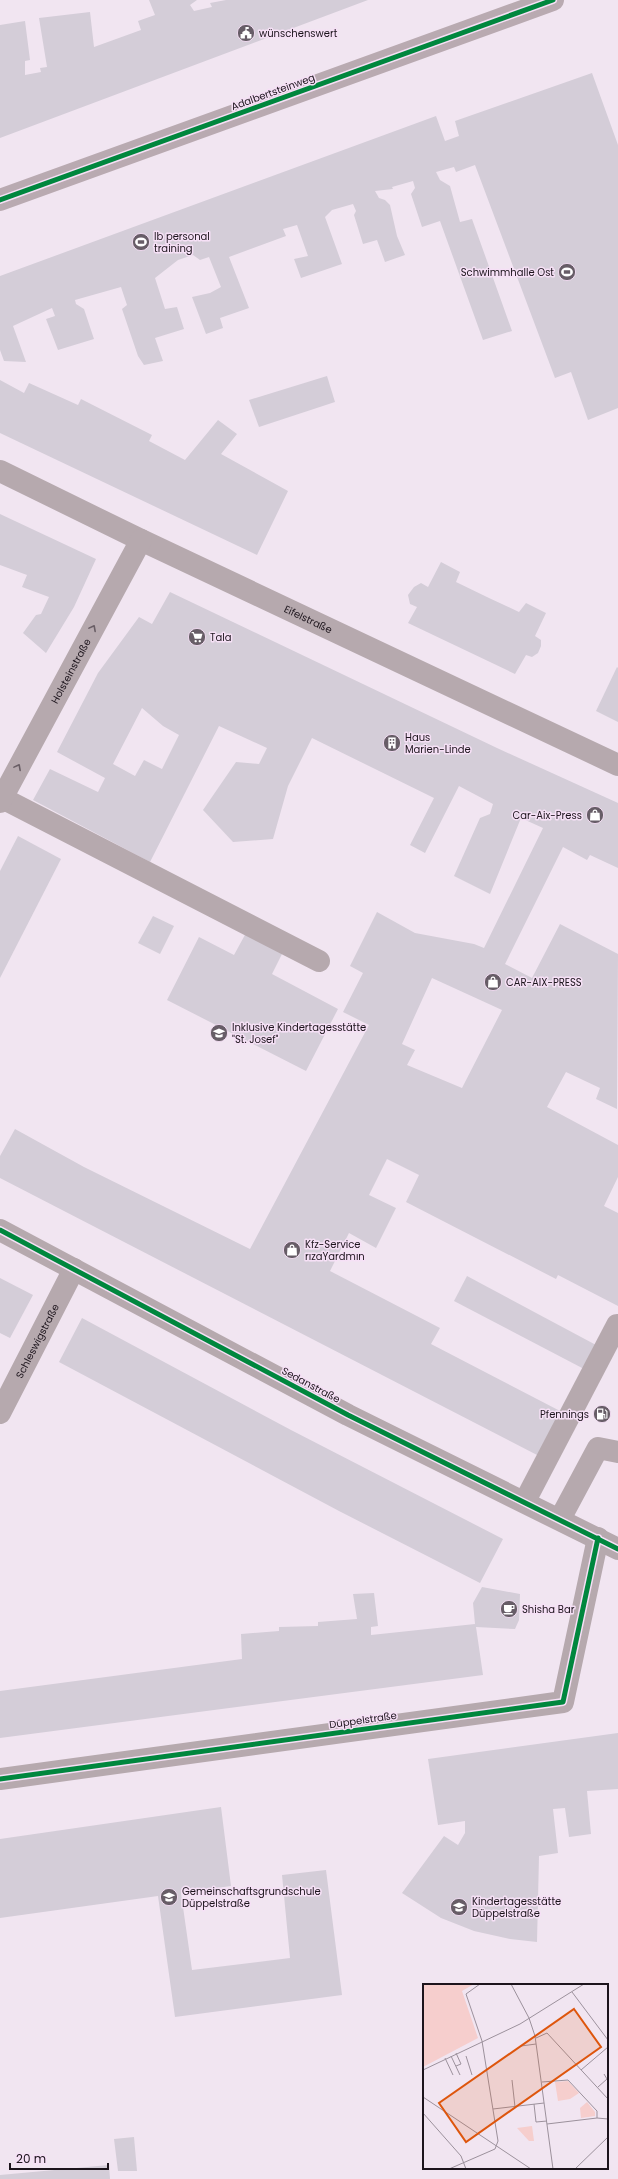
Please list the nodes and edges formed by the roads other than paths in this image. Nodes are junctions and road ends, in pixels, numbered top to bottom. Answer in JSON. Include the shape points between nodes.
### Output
{"nodes":[{"id":1,"x":553,"y":0,"type":"edge"},
{"id":2,"x":0,"y":200,"type":"edge"},
{"id":3,"x":0,"y":471,"type":"edge"},
{"id":4,"x":140,"y":540,"type":"junction"},
{"id":5,"x":618,"y":765,"type":"edge"},
{"id":6,"x":1,"y":800,"type":"edge"},
{"id":7,"x":319,"y":961,"type":"dead end"},
{"id":8,"x":0,"y":1230,"type":"edge"},
{"id":9,"x":74,"y":1269,"type":"junction"},
{"id":10,"x":617,"y":1325,"type":"edge"},
{"id":11,"x":0,"y":1413,"type":"edge"},
{"id":12,"x":618,"y":1452,"type":"edge"},
{"id":13,"x":524,"y":1501,"type":"junction"},
{"id":14,"x":560,"y":1520,"type":"junction"},
{"id":15,"x":598,"y":1538,"type":"junction"},
{"id":16,"x":618,"y":1549,"type":"edge"},
{"id":17,"x":0,"y":1779,"type":"edge"}],
"edges":[{"from":1,"to":2,"type":"main road","name":"Adalbertsteinweg"},
{"from":3,"to":4,"type":"street","name":"Eifelstraße"},
{"from":4,"to":5,"type":"street","name":"Eifelstraße"},
{"from":6,"to":4,"type":"street","name":"Holsteinstraße","one_way":true},
{"from":6,"to":7,"type":"street"},
{"from":8,"to":9,"type":"street","name":"Sedanstraße"},
{"from":9,"to":11,"type":"street","name":"Schleswigstraße"},
{"from":9,"to":13,"type":"street","name":"Sedanstraße","via":[[348,1415]]},
{"from":10,"to":13,"type":"street"},
{"from":12,"to":14,"type":"street","via":[[598,1448]]},
{"from":13,"to":14,"type":"street","name":"Sedanstraße"},
{"from":14,"to":15,"type":"street","name":"Sedanstraße"},
{"from":15,"to":16,"type":"street","name":"Sedanstraße"},
{"from":15,"to":17,"type":"street","name":"Düppelstraße","via":[[563,1702]]}]}
